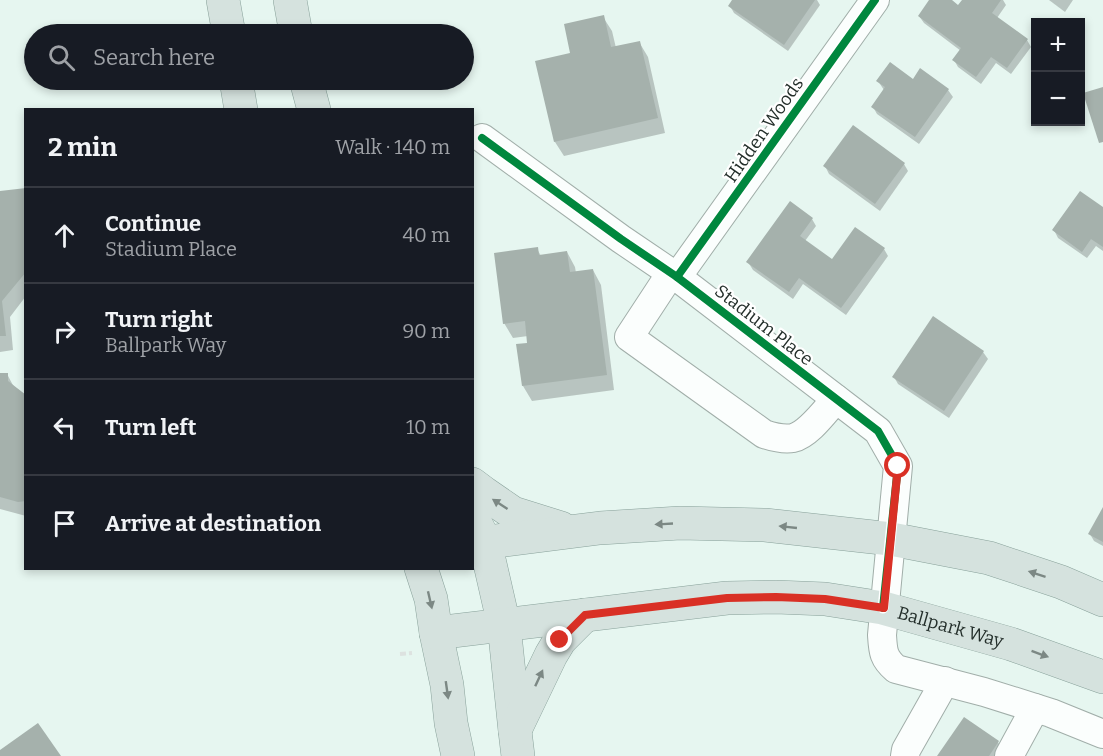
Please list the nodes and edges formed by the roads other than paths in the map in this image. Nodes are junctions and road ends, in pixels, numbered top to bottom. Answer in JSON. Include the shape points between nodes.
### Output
{"nodes":[{"id":1,"x":223,"y":0,"type":"edge"},
{"id":2,"x":290,"y":0,"type":"edge"},
{"id":3,"x":875,"y":0,"type":"edge"},
{"id":4,"x":227,"y":24,"type":"edge"},
{"id":5,"x":294,"y":24,"type":"edge"},
{"id":6,"x":238,"y":90,"type":"edge"},
{"id":7,"x":309,"y":90,"type":"edge"},
{"id":8,"x":241,"y":108,"type":"edge"},
{"id":9,"x":313,"y":108,"type":"edge"},
{"id":10,"x":482,"y":138,"type":"dead end"},
{"id":11,"x":674,"y":275,"type":"junction"},
{"id":12,"x":836,"y":399,"type":"junction"},
{"id":13,"x":474,"y":486,"type":"edge"},
{"id":14,"x":571,"y":532,"type":"junction"},
{"id":15,"x":477,"y":534,"type":"edge"},
{"id":16,"x":891,"y":539,"type":"junction"},
{"id":17,"x":422,"y":570,"type":"edge"},
{"id":18,"x":1103,"y":600,"type":"edge"},
{"id":19,"x":884,"y":608,"type":"junction"},
{"id":20,"x":585,"y":615,"type":"junction"},
{"id":21,"x":504,"y":625,"type":"junction"},
{"id":22,"x":424,"y":643,"type":"junction"},
{"id":23,"x":1103,"y":677,"type":"edge"},
{"id":24,"x":945,"y":681,"type":"junction"},
{"id":25,"x":1035,"y":708,"type":"junction"},
{"id":26,"x":1103,"y":734,"type":"edge"},
{"id":27,"x":516,"y":744,"type":"edge"},
{"id":28,"x":458,"y":756,"type":"edge"},
{"id":29,"x":905,"y":756,"type":"edge"},
{"id":30,"x":1009,"y":756,"type":"edge"}],
"edges":[{"from":1,"to":4,"type":"main road"},
{"from":2,"to":5,"type":"main road"},
{"from":3,"to":11,"type":"street","name":"Hidden Woods"},
{"from":6,"to":8,"type":"main road"},
{"from":7,"to":9,"type":"main road"},
{"from":10,"to":11,"type":"street","name":"Stadium Place"},
{"from":11,"to":12,"type":"street","name":"Stadium Place"},
{"from":11,"to":12,"type":"street","name":"Hidden Woods","via":[[629,337],[764,434],[793,438],[805,432]]},
{"from":12,"to":16,"type":"street","name":"Stadium Place","via":[[878,431],[898,466]]},
{"from":14,"to":13,"type":"main road","one_way":true,"via":[[513,513]]},
{"from":14,"to":15,"type":"main road"},
{"from":16,"to":14,"type":"main road","one_way":true,"via":[[765,525],[680,523]]},
{"from":15,"to":21,"type":"main road"},
{"from":18,"to":16,"type":"main road","one_way":true,"via":[[989,558]]},
{"from":16,"to":19,"type":"street","name":"Stadium Place"},
{"from":17,"to":22,"type":"main road","one_way":true,"via":[[431,599]]},
{"from":19,"to":20,"type":"main road","name":"Ballpark Way","via":[[825,599],[742,597]]},
{"from":19,"to":23,"type":"main road","name":"Ballpark Way","one_way":true,"via":[[1011,644]]},
{"from":19,"to":24,"type":"street","name":"Stadium Place","via":[[883,651],[888,662],[896,669]]},
{"from":20,"to":21,"type":"main road","name":"Ballpark Way"},
{"from":27,"to":20,"type":"main road","one_way":true,"via":[[551,655]]},
{"from":21,"to":22,"type":"main road","name":"Ballpark Way"},
{"from":21,"to":27,"type":"main road"},
{"from":22,"to":28,"type":"main road","one_way":true,"via":[[447,684]]},
{"from":24,"to":25,"type":"street"},
{"from":24,"to":29,"type":"street"},
{"from":25,"to":26,"type":"street"},
{"from":25,"to":30,"type":"street"}]}
